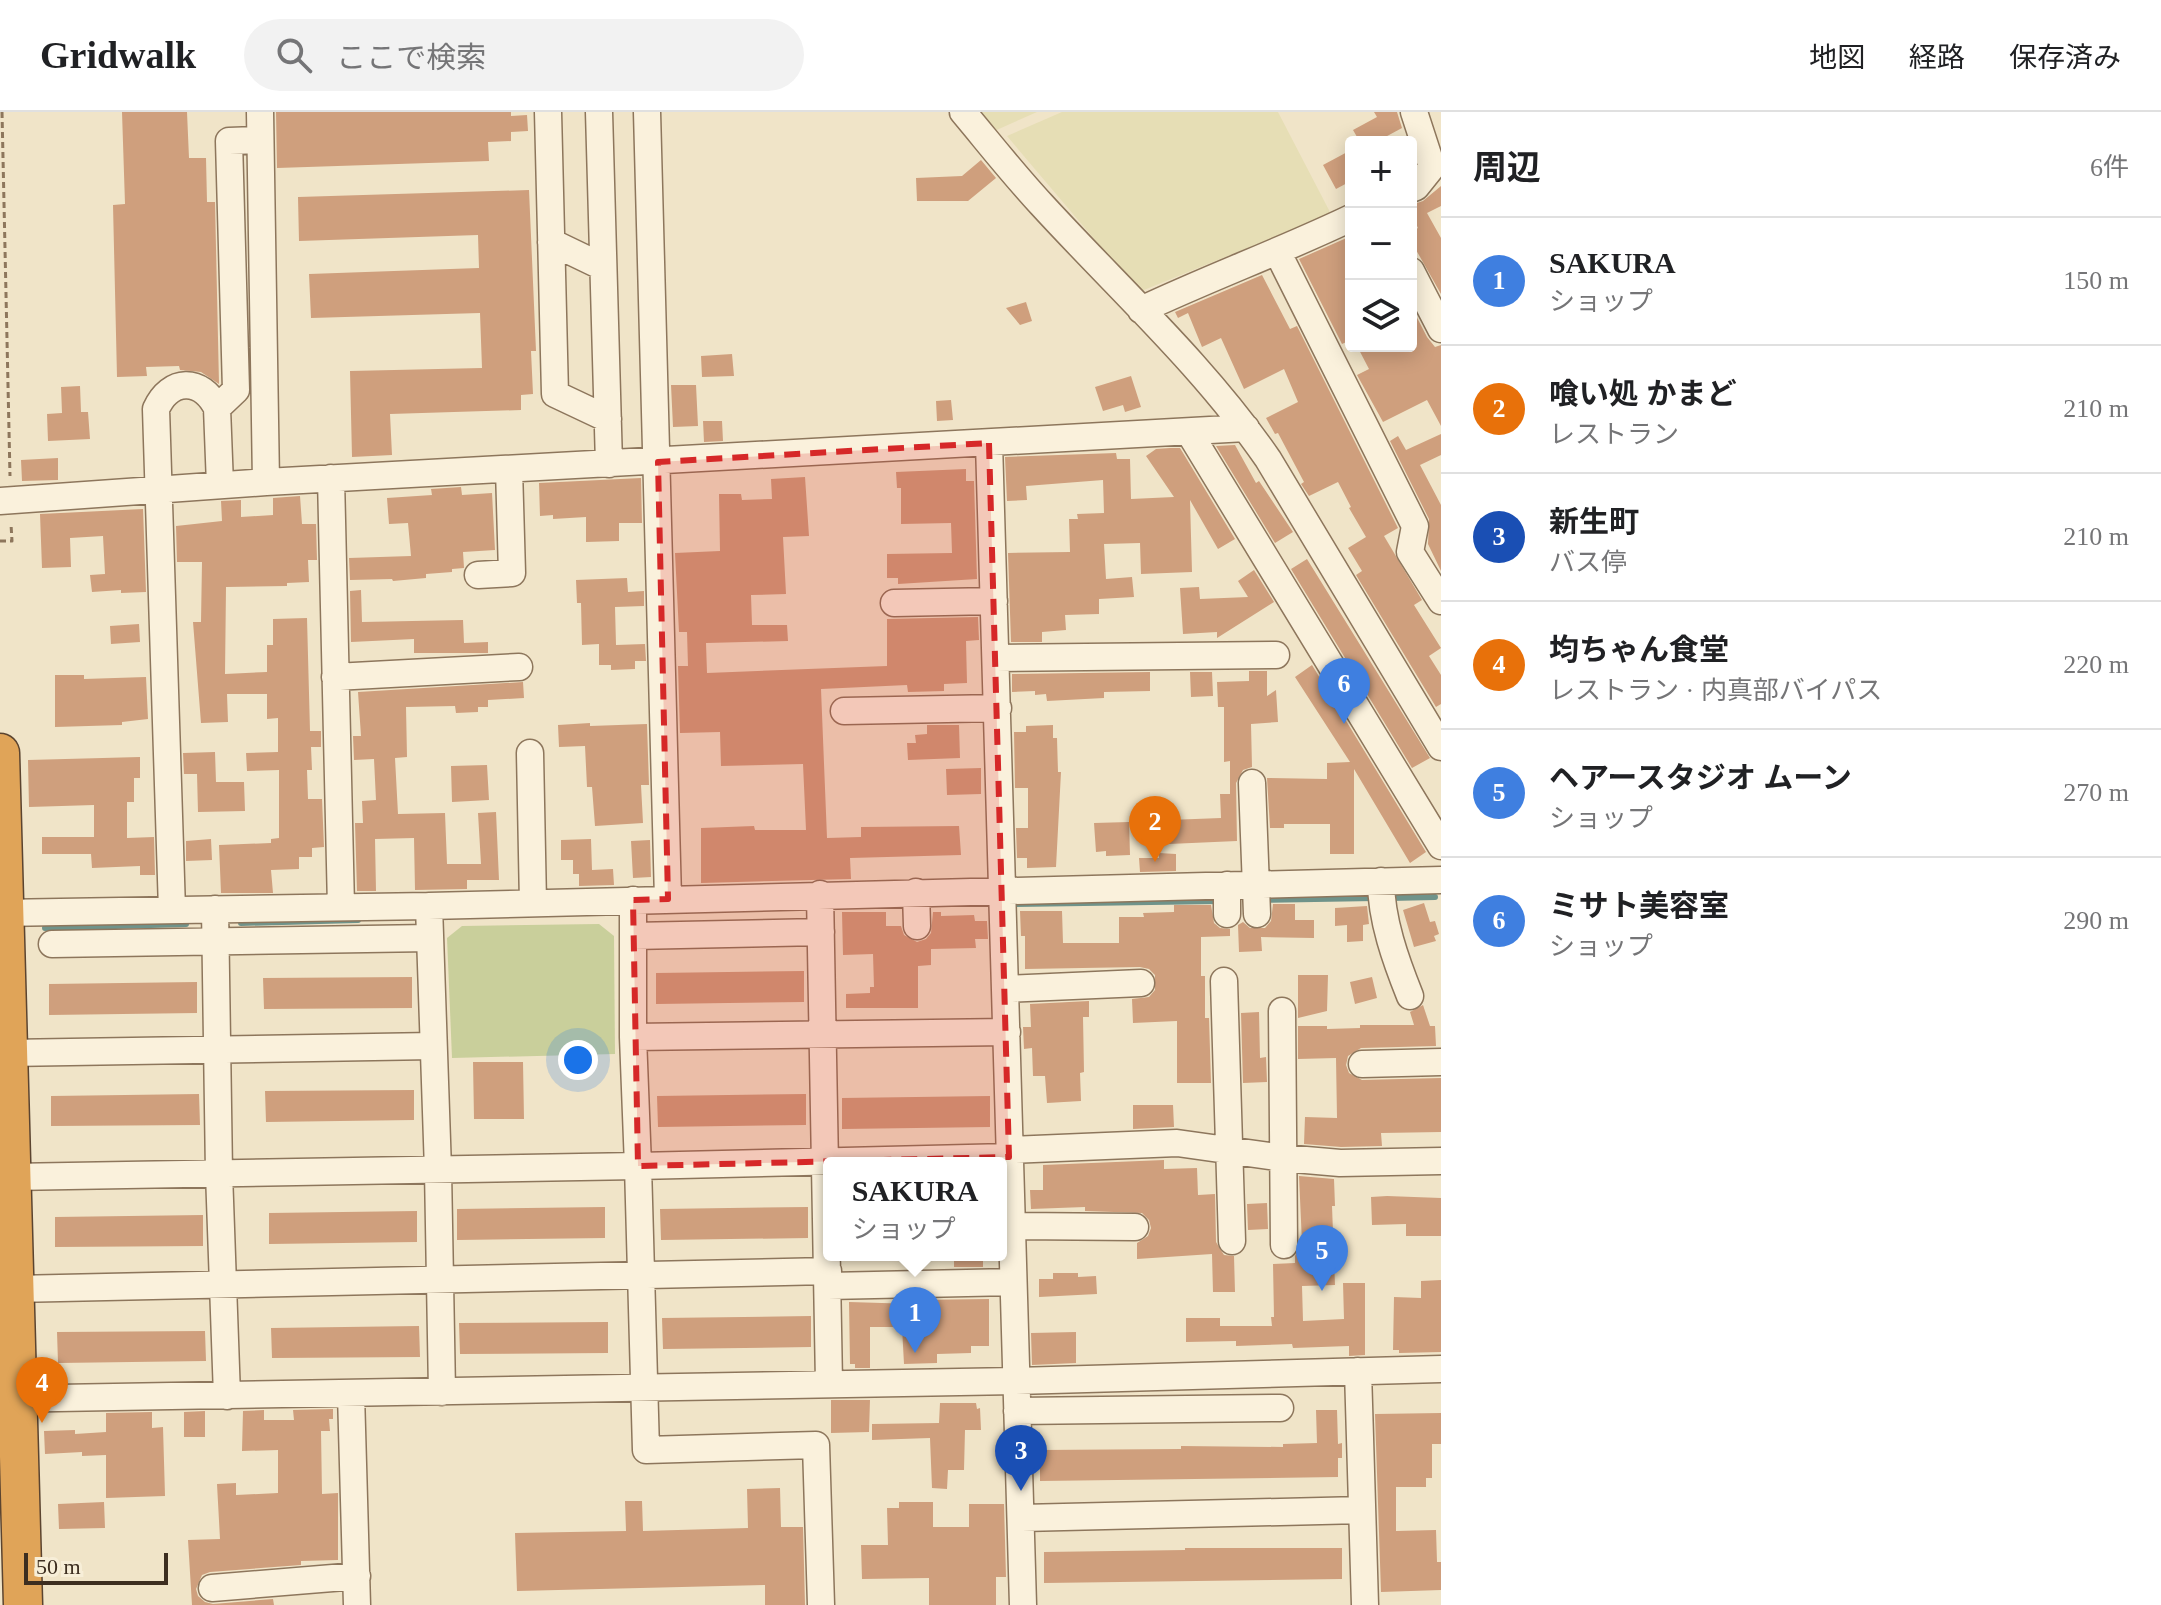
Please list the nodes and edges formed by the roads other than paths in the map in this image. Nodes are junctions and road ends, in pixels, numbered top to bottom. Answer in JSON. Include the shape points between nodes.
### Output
{"nodes":[{"id":1,"x":260,"y":112,"type":"edge"},
{"id":2,"x":548,"y":112,"type":"edge"},
{"id":3,"x":599,"y":112,"type":"edge"},
{"id":4,"x":647,"y":112,"type":"edge"},
{"id":5,"x":963,"y":112,"type":"edge"},
{"id":6,"x":1414,"y":112,"type":"edge"},
{"id":7,"x":260,"y":140,"type":"junction"},
{"id":8,"x":230,"y":170,"type":"junction"},
{"id":9,"x":261,"y":170,"type":"junction"},
{"id":10,"x":1417,"y":183,"type":"edge"},
{"id":11,"x":1345,"y":221,"type":"edge"},
{"id":12,"x":551,"y":242,"type":"junction"},
{"id":13,"x":1278,"y":253,"type":"junction"},
{"id":14,"x":603,"y":267,"type":"junction"},
{"id":15,"x":1416,"y":280,"type":"edge"},
{"id":16,"x":1141,"y":310,"type":"junction"},
{"id":17,"x":1441,"y":329,"type":"edge"},
{"id":18,"x":217,"y":408,"type":"junction"},
{"id":19,"x":608,"y":419,"type":"junction"},
{"id":20,"x":1246,"y":428,"type":"junction"},
{"id":21,"x":1189,"y":432,"type":"junction"},
{"id":22,"x":989,"y":443,"type":"junction"},
{"id":23,"x":658,"y":462,"type":"junction"},
{"id":24,"x":609,"y":464,"type":"junction"},
{"id":25,"x":509,"y":469,"type":"junction"},
{"id":26,"x":331,"y":478,"type":"junction"},
{"id":27,"x":266,"y":482,"type":"junction"},
{"id":28,"x":220,"y":485,"type":"junction"},
{"id":29,"x":157,"y":490,"type":"junction"},
{"id":30,"x":5,"y":500,"type":"edge"},
{"id":31,"x":478,"y":575,"type":"dead end"},
{"id":32,"x":994,"y":601,"type":"junction"},
{"id":33,"x":1441,"y":601,"type":"edge"},
{"id":34,"x":894,"y":603,"type":"dead end"},
{"id":35,"x":1276,"y":655,"type":"dead end"},
{"id":36,"x":996,"y":658,"type":"junction"},
{"id":37,"x":519,"y":667,"type":"dead end"},
{"id":38,"x":335,"y":677,"type":"junction"},
{"id":39,"x":998,"y":708,"type":"junction"},
{"id":40,"x":844,"y":711,"type":"dead end"},
{"id":41,"x":1437,"y":732,"type":"edge"},
{"id":42,"x":0,"y":753,"type":"edge"},
{"id":43,"x":530,"y":753,"type":"dead end"},
{"id":44,"x":1252,"y":783,"type":"dead end"},
{"id":45,"x":1441,"y":846,"type":"edge"},
{"id":46,"x":1441,"y":880,"type":"edge"},
{"id":47,"x":1003,"y":889,"type":"junction"},
{"id":48,"x":1381,"y":892,"type":"junction"},
{"id":49,"x":820,"y":894,"type":"junction"},
{"id":50,"x":668,"y":899,"type":"junction"},
{"id":51,"x":1256,"y":899,"type":"junction"},
{"id":52,"x":633,"y":900,"type":"junction"},
{"id":53,"x":533,"y":903,"type":"junction"},
{"id":54,"x":429,"y":906,"type":"junction"},
{"id":55,"x":341,"y":907,"type":"junction"},
{"id":56,"x":215,"y":909,"type":"junction"},
{"id":57,"x":172,"y":910,"type":"junction"},
{"id":58,"x":3,"y":913,"type":"edge"},
{"id":59,"x":821,"y":932,"type":"junction"},
{"id":60,"x":633,"y":936,"type":"junction"},
{"id":61,"x":430,"y":938,"type":"junction"},
{"id":62,"x":215,"y":942,"type":"junction"},
{"id":63,"x":52,"y":944,"type":"dead end"},
{"id":64,"x":1224,"y":981,"type":"dead end"},
{"id":65,"x":1141,"y":983,"type":"dead end"},
{"id":66,"x":1006,"y":989,"type":"junction"},
{"id":67,"x":1410,"y":996,"type":"dead end"},
{"id":68,"x":1282,"y":1011,"type":"dead end"},
{"id":69,"x":1007,"y":1032,"type":"junction"},
{"id":70,"x":823,"y":1036,"type":"junction"},
{"id":71,"x":633,"y":1037,"type":"junction"},
{"id":72,"x":433,"y":1046,"type":"junction"},
{"id":73,"x":217,"y":1049,"type":"junction"},
{"id":74,"x":6,"y":1060,"type":"edge"},
{"id":75,"x":1441,"y":1062,"type":"edge"},
{"id":76,"x":1362,"y":1064,"type":"dead end"},
{"id":77,"x":5,"y":1134,"type":"edge"},
{"id":78,"x":1228,"y":1150,"type":"junction"},
{"id":79,"x":1009,"y":1154,"type":"junction"},
{"id":80,"x":827,"y":1157,"type":"edge"},
{"id":81,"x":931,"y":1157,"type":"edge"},
{"id":82,"x":1283,"y":1158,"type":"junction"},
{"id":83,"x":823,"y":1161,"type":"edge"},
{"id":84,"x":1441,"y":1161,"type":"edge"},
{"id":85,"x":638,"y":1166,"type":"junction"},
{"id":86,"x":438,"y":1170,"type":"junction"},
{"id":87,"x":219,"y":1173,"type":"junction"},
{"id":88,"x":11,"y":1177,"type":"junction"},
{"id":89,"x":1011,"y":1226,"type":"junction"},
{"id":90,"x":1135,"y":1227,"type":"dead end"},
{"id":91,"x":6,"y":1237,"type":"edge"},
{"id":92,"x":1232,"y":1241,"type":"dead end"},
{"id":93,"x":1284,"y":1245,"type":"dead end"},
{"id":94,"x":828,"y":1261,"type":"edge"},
{"id":95,"x":640,"y":1275,"type":"junction"},
{"id":96,"x":828,"y":1278,"type":"junction"},
{"id":97,"x":440,"y":1280,"type":"junction"},
{"id":98,"x":1013,"y":1282,"type":"junction"},
{"id":99,"x":223,"y":1284,"type":"junction"},
{"id":100,"x":14,"y":1289,"type":"junction"},
{"id":101,"x":1441,"y":1369,"type":"edge"},
{"id":102,"x":1358,"y":1371,"type":"junction"},
{"id":103,"x":1016,"y":1381,"type":"junction"},
{"id":104,"x":829,"y":1383,"type":"junction"},
{"id":105,"x":643,"y":1388,"type":"junction"},
{"id":106,"x":442,"y":1392,"type":"junction"},
{"id":107,"x":351,"y":1394,"type":"junction"},
{"id":108,"x":227,"y":1396,"type":"junction"},
{"id":109,"x":9,"y":1399,"type":"edge"},
{"id":110,"x":1280,"y":1408,"type":"dead end"},
{"id":111,"x":1017,"y":1411,"type":"junction"},
{"id":112,"x":1362,"y":1510,"type":"junction"},
{"id":113,"x":10,"y":1518,"type":"edge"},
{"id":114,"x":1022,"y":1518,"type":"junction"},
{"id":115,"x":357,"y":1576,"type":"junction"},
{"id":116,"x":212,"y":1588,"type":"dead end"},
{"id":117,"x":23,"y":1605,"type":"edge"},
{"id":118,"x":357,"y":1605,"type":"edge"},
{"id":119,"x":821,"y":1605,"type":"edge"},
{"id":120,"x":1023,"y":1605,"type":"edge"},
{"id":121,"x":1365,"y":1605,"type":"edge"}],
"edges":[{"from":1,"to":7,"type":"street"},
{"from":2,"to":12,"type":"street"},
{"from":3,"to":14,"type":"street"},
{"from":4,"to":23,"type":"street"},
{"from":5,"to":16,"type":"street"},
{"from":6,"to":10,"type":"street","via":[[1432,167]]},
{"from":7,"to":8,"type":"street","via":[[229,141]]},
{"from":7,"to":9,"type":"street"},
{"from":8,"to":9,"type":"street"},
{"from":8,"to":18,"type":"street","via":[[236,390]]},
{"from":9,"to":27,"type":"street"},
{"from":11,"to":13,"type":"street"},
{"from":12,"to":14,"type":"street"},
{"from":12,"to":19,"type":"street","via":[[555,394]]},
{"from":13,"to":16,"type":"street"},
{"from":13,"to":33,"type":"street","via":[[1415,526],[1410,552]]},
{"from":14,"to":19,"type":"street"},
{"from":15,"to":17,"type":"street"},
{"from":16,"to":20,"type":"street"},
{"from":18,"to":28,"type":"street"},
{"from":18,"to":29,"type":"street","via":[[212,397],[192,385],[169,390],[161,399],[156,409]]},
{"from":19,"to":24,"type":"street"},
{"from":20,"to":21,"type":"street"},
{"from":20,"to":41,"type":"street"},
{"from":21,"to":22,"type":"street"},
{"from":21,"to":45,"type":"street"},
{"from":22,"to":23,"type":"street"},
{"from":22,"to":32,"type":"street"},
{"from":23,"to":24,"type":"street"},
{"from":23,"to":50,"type":"street"},
{"from":24,"to":25,"type":"street"},
{"from":25,"to":26,"type":"street"},
{"from":25,"to":31,"type":"street","via":[[512,573]]},
{"from":26,"to":27,"type":"street"},
{"from":26,"to":38,"type":"street"},
{"from":27,"to":28,"type":"street"},
{"from":28,"to":29,"type":"street"},
{"from":29,"to":30,"type":"street"},
{"from":29,"to":57,"type":"street"},
{"from":32,"to":34,"type":"street"},
{"from":32,"to":36,"type":"street"},
{"from":35,"to":36,"type":"street"},
{"from":36,"to":39,"type":"street"},
{"from":37,"to":38,"type":"street"},
{"from":38,"to":55,"type":"street"},
{"from":39,"to":40,"type":"street"},
{"from":39,"to":47,"type":"street"},
{"from":42,"to":58,"type":"highway"},
{"from":43,"to":53,"type":"street"},
{"from":44,"to":51,"type":"street"},
{"from":46,"to":48,"type":"street"},
{"from":47,"to":49,"type":"street","via":[[916,908]]},
{"from":47,"to":51,"type":"street"},
{"from":47,"to":66,"type":"street"},
{"from":48,"to":51,"type":"street"},
{"from":48,"to":67,"type":"street"},
{"from":49,"to":50,"type":"street"},
{"from":49,"to":59,"type":"street"},
{"from":50,"to":52,"type":"street"},
{"from":52,"to":53,"type":"street"},
{"from":52,"to":60,"type":"street"},
{"from":53,"to":54,"type":"street"},
{"from":54,"to":55,"type":"street"},
{"from":54,"to":61,"type":"street"},
{"from":55,"to":56,"type":"street"},
{"from":56,"to":57,"type":"street"},
{"from":56,"to":62,"type":"street"},
{"from":57,"to":58,"type":"street"},
{"from":58,"to":74,"type":"highway"},
{"from":59,"to":60,"type":"street"},
{"from":59,"to":70,"type":"street"},
{"from":60,"to":71,"type":"street"},
{"from":61,"to":62,"type":"street"},
{"from":61,"to":72,"type":"street"},
{"from":62,"to":63,"type":"street"},
{"from":62,"to":73,"type":"street"},
{"from":64,"to":78,"type":"street"},
{"from":65,"to":66,"type":"street"},
{"from":66,"to":69,"type":"street"},
{"from":68,"to":82,"type":"street"},
{"from":69,"to":70,"type":"street"},
{"from":69,"to":79,"type":"street"},
{"from":70,"to":71,"type":"street"},
{"from":70,"to":80,"type":"street"},
{"from":71,"to":85,"type":"street"},
{"from":72,"to":73,"type":"street"},
{"from":72,"to":86,"type":"street"},
{"from":73,"to":74,"type":"street"},
{"from":73,"to":87,"type":"street"},
{"from":74,"to":77,"type":"highway"},
{"from":75,"to":76,"type":"street"},
{"from":77,"to":88,"type":"highway"},
{"from":78,"to":79,"type":"street","via":[[1177,1143]]},
{"from":78,"to":82,"type":"street"},
{"from":78,"to":92,"type":"street"},
{"from":79,"to":81,"type":"street"},
{"from":79,"to":89,"type":"street"},
{"from":82,"to":84,"type":"street"},
{"from":82,"to":93,"type":"street"},
{"from":83,"to":85,"type":"street"},
{"from":85,"to":86,"type":"street"},
{"from":85,"to":95,"type":"street"},
{"from":86,"to":87,"type":"street"},
{"from":86,"to":97,"type":"street"},
{"from":87,"to":88,"type":"street"},
{"from":87,"to":99,"type":"street"},
{"from":88,"to":91,"type":"highway"},
{"from":89,"to":90,"type":"street"},
{"from":89,"to":98,"type":"street"},
{"from":91,"to":100,"type":"highway"},
{"from":94,"to":96,"type":"street"},
{"from":95,"to":96,"type":"street"},
{"from":95,"to":97,"type":"street"},
{"from":95,"to":105,"type":"street"},
{"from":96,"to":98,"type":"street"},
{"from":96,"to":104,"type":"street"},
{"from":97,"to":99,"type":"street"},
{"from":97,"to":106,"type":"street"},
{"from":98,"to":103,"type":"street"},
{"from":99,"to":100,"type":"street"},
{"from":99,"to":108,"type":"street"},
{"from":100,"to":109,"type":"highway"},
{"from":101,"to":102,"type":"street"},
{"from":102,"to":103,"type":"street"},
{"from":102,"to":112,"type":"street"},
{"from":103,"to":104,"type":"street"},
{"from":103,"to":111,"type":"street"},
{"from":104,"to":105,"type":"street"},
{"from":105,"to":106,"type":"street"},
{"from":105,"to":119,"type":"street","via":[[646,1450],[816,1445]]},
{"from":106,"to":107,"type":"street"},
{"from":107,"to":108,"type":"street"},
{"from":107,"to":115,"type":"street"},
{"from":108,"to":109,"type":"street"},
{"from":109,"to":113,"type":"highway"},
{"from":110,"to":111,"type":"street"},
{"from":111,"to":114,"type":"street"},
{"from":112,"to":114,"type":"street"},
{"from":112,"to":121,"type":"street"},
{"from":113,"to":117,"type":"highway"},
{"from":114,"to":120,"type":"street"},
{"from":115,"to":116,"type":"street"},
{"from":115,"to":118,"type":"street"}]}
